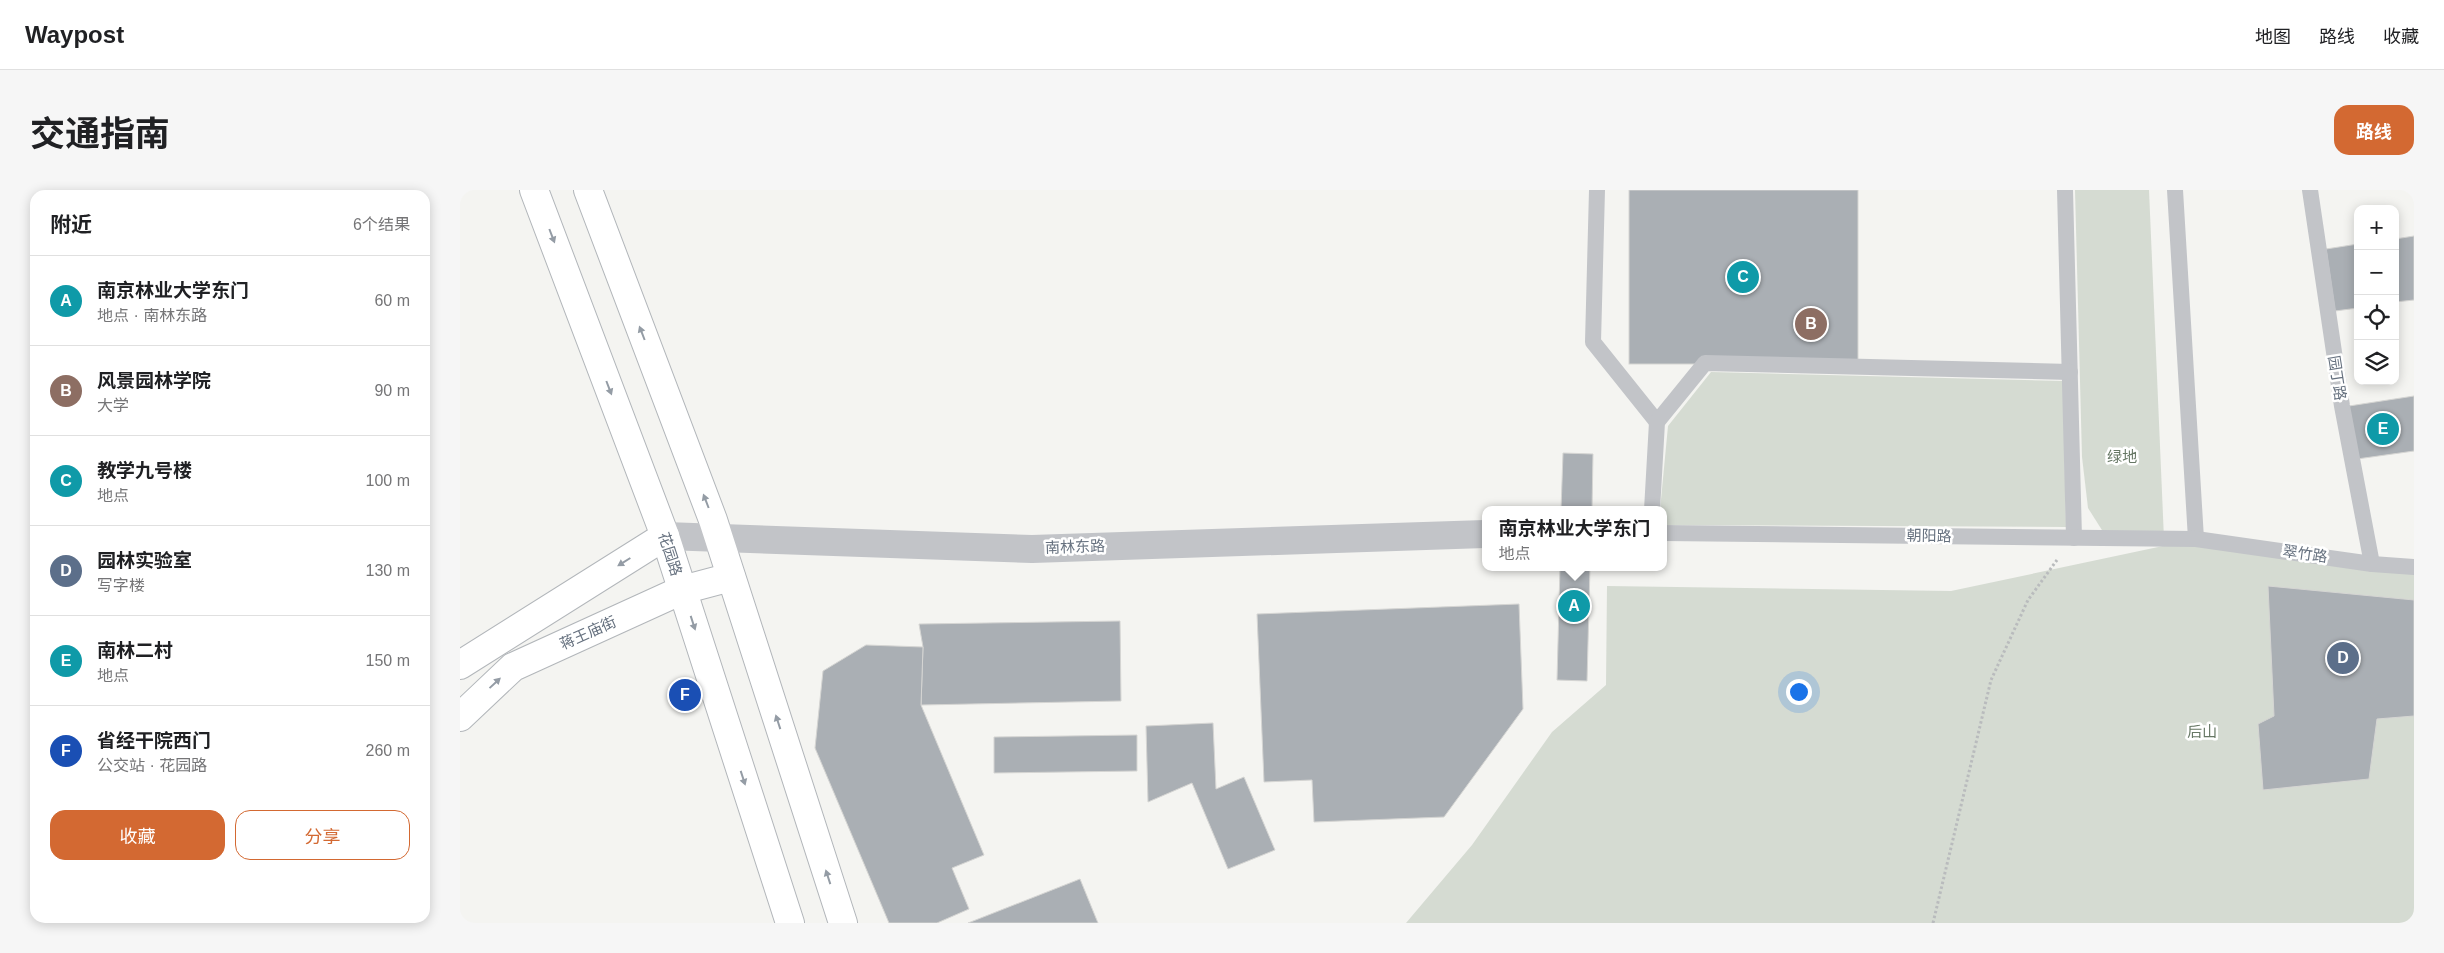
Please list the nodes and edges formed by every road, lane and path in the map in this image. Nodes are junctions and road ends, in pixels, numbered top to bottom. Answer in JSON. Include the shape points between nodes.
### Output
{"nodes":[{"id":1,"x":534,"y":190,"type":"edge"},
{"id":2,"x":588,"y":190,"type":"edge"},
{"id":3,"x":1597,"y":190,"type":"edge"},
{"id":4,"x":2064,"y":190,"type":"edge"},
{"id":5,"x":2175,"y":190,"type":"edge"},
{"id":6,"x":2310,"y":190,"type":"edge"},
{"id":7,"x":2070,"y":372,"type":"junction"},
{"id":8,"x":1657,"y":422,"type":"junction"},
{"id":9,"x":1652,"y":506,"type":"edge"},
{"id":10,"x":1667,"y":533,"type":"edge"},
{"id":11,"x":1482,"y":534,"type":"edge"},
{"id":12,"x":665,"y":536,"type":"junction"},
{"id":13,"x":719,"y":538,"type":"junction"},
{"id":14,"x":2074,"y":538,"type":"junction"},
{"id":15,"x":2196,"y":539,"type":"junction"},
{"id":16,"x":2372,"y":564,"type":"junction"},
{"id":17,"x":2414,"y":567,"type":"edge"},
{"id":18,"x":731,"y":577,"type":"junction"},
{"id":19,"x":682,"y":590,"type":"junction"},
{"id":20,"x":460,"y":664,"type":"edge"},
{"id":21,"x":460,"y":717,"type":"edge"},
{"id":22,"x":790,"y":923,"type":"edge"},
{"id":23,"x":843,"y":923,"type":"edge"},
{"id":24,"x":1933,"y":923,"type":"edge"}],
"edges":[{"from":1,"to":12,"type":"street","name":"花园路","one_way":true},
{"from":13,"to":2,"type":"street","one_way":true},
{"from":3,"to":8,"type":"lane","via":[[1593,342]]},
{"from":4,"to":7,"type":"lane"},
{"from":5,"to":15,"type":"lane"},
{"from":6,"to":16,"type":"lane","name":"园丁路","via":[[2326,310]]},
{"from":7,"to":8,"type":"lane","via":[[1705,363]]},
{"from":7,"to":14,"type":"lane"},
{"from":8,"to":9,"type":"lane"},
{"from":10,"to":14,"type":"lane","name":"朝阳路"},
{"from":11,"to":13,"type":"street","name":"南林东路","via":[[1032,549]]},
{"from":12,"to":13,"type":"street","name":"南林东路"},
{"from":12,"to":19,"type":"street","name":"花园路"},
{"from":12,"to":20,"type":"street","one_way":true},
{"from":13,"to":18,"type":"street"},
{"from":14,"to":15,"type":"lane","name":"朝阳路"},
{"from":14,"to":24,"type":"path","via":[[2028,600],[1990,680]]},
{"from":15,"to":16,"type":"lane","name":"翠竹路"},
{"from":16,"to":17,"type":"lane","name":"翠竹路"},
{"from":18,"to":19,"type":"street","name":"蒋王庙街"},
{"from":23,"to":18,"type":"street","one_way":true},
{"from":21,"to":19,"type":"street","name":"蒋王庙街","one_way":true,"via":[[513,667]]},
{"from":19,"to":22,"type":"street","name":"花园路","one_way":true}]}
